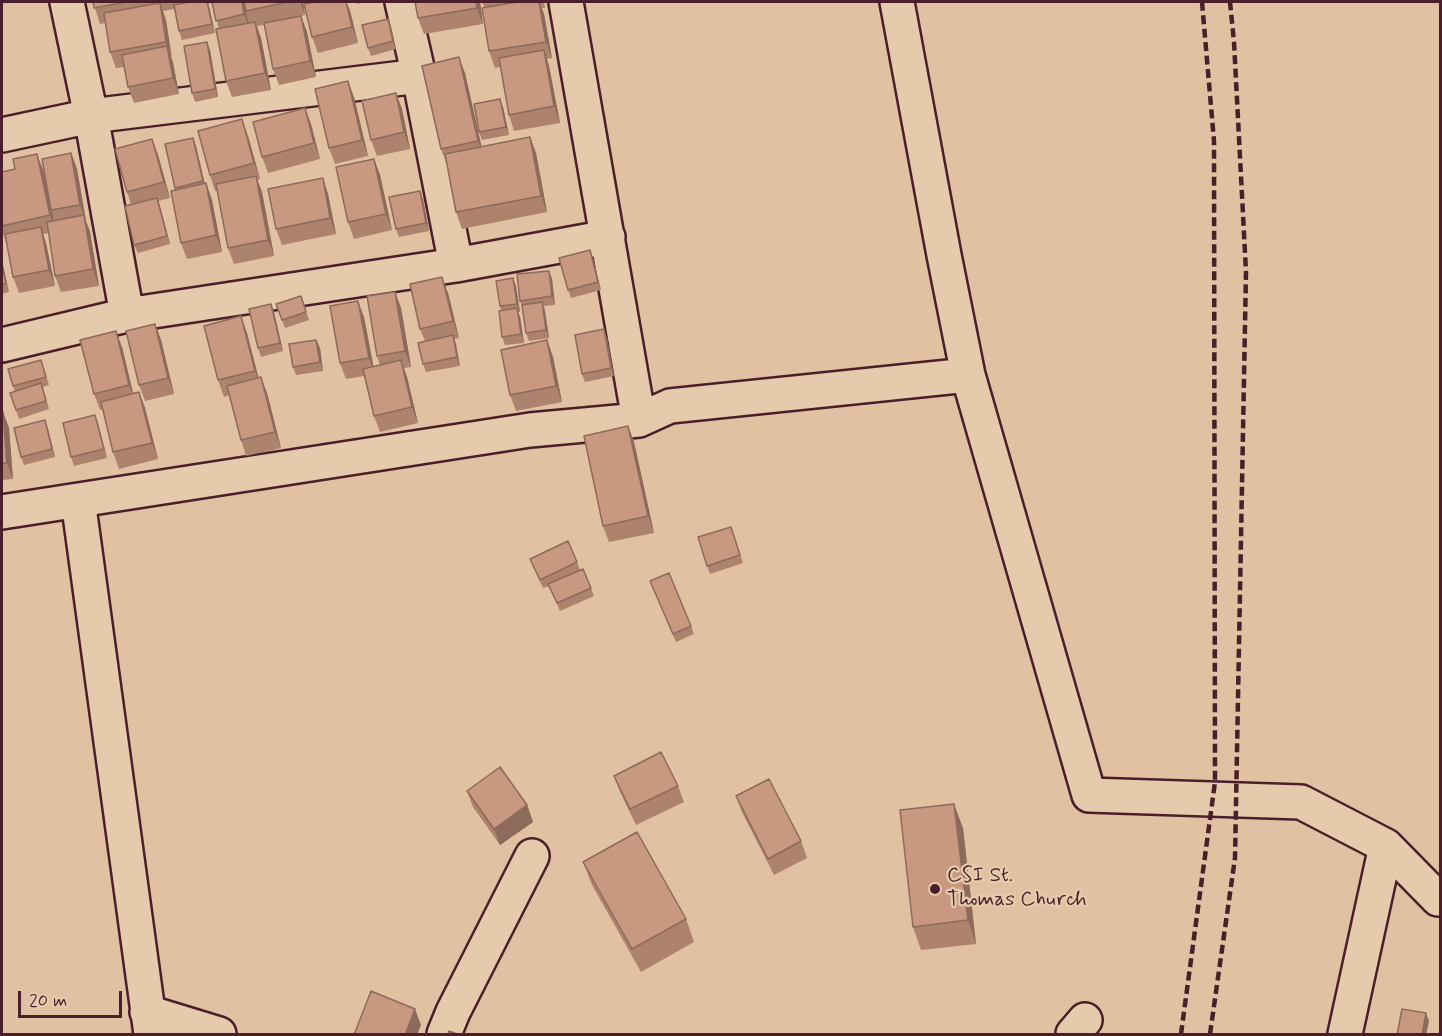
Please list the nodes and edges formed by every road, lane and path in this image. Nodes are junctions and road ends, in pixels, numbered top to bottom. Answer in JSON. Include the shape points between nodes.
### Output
{"nodes":[{"id":1,"x":67,"y":2,"type":"edge"},
{"id":2,"x":402,"y":2,"type":"edge"},
{"id":3,"x":566,"y":2,"type":"edge"},
{"id":4,"x":897,"y":2,"type":"edge"},
{"id":5,"x":419,"y":76,"type":"junction"},
{"id":6,"x":91,"y":116,"type":"junction"},
{"id":7,"x":2,"y":135,"type":"edge"},
{"id":8,"x":608,"y":237,"type":"junction"},
{"id":9,"x":456,"y":265,"type":"junction"},
{"id":10,"x":127,"y":315,"type":"junction"},
{"id":11,"x":2,"y":345,"type":"edge"},
{"id":12,"x":969,"y":375,"type":"junction"},
{"id":13,"x":639,"y":420,"type":"junction"},
{"id":14,"x":78,"y":500,"type":"junction"},
{"id":15,"x":2,"y":512,"type":"edge"},
{"id":16,"x":1386,"y":846,"type":"junction"},
{"id":17,"x":532,"y":856,"type":"dead end"},
{"id":18,"x":1440,"y":899,"type":"edge"},
{"id":19,"x":149,"y":1023,"type":"edge"},
{"id":20,"x":219,"y":1035,"type":"edge"},
{"id":21,"x":444,"y":1035,"type":"edge"},
{"id":22,"x":1073,"y":1035,"type":"edge"},
{"id":23,"x":1083,"y":1035,"type":"edge"},
{"id":24,"x":1345,"y":1035,"type":"edge"}],
"edges":[{"from":1,"to":6,"type":"street"},
{"from":2,"to":5,"type":"street"},
{"from":3,"to":8,"type":"street"},
{"from":4,"to":12,"type":"street"},
{"from":5,"to":6,"type":"street"},
{"from":5,"to":9,"type":"street"},
{"from":6,"to":7,"type":"street"},
{"from":6,"to":10,"type":"street"},
{"from":8,"to":9,"type":"street"},
{"from":8,"to":13,"type":"street"},
{"from":9,"to":10,"type":"street"},
{"from":10,"to":11,"type":"street"},
{"from":12,"to":13,"type":"street","via":[[670,406]]},
{"from":12,"to":16,"type":"street","via":[[1089,795],[1301,802]]},
{"from":13,"to":14,"type":"street","via":[[519,432]]},
{"from":14,"to":15,"type":"street"},
{"from":14,"to":19,"type":"street"},
{"from":16,"to":18,"type":"street"},
{"from":16,"to":24,"type":"street"},
{"from":17,"to":21,"type":"street"},
{"from":19,"to":20,"type":"street"},
{"from":22,"to":23,"type":"street","via":[[1085,1020]]}]}
